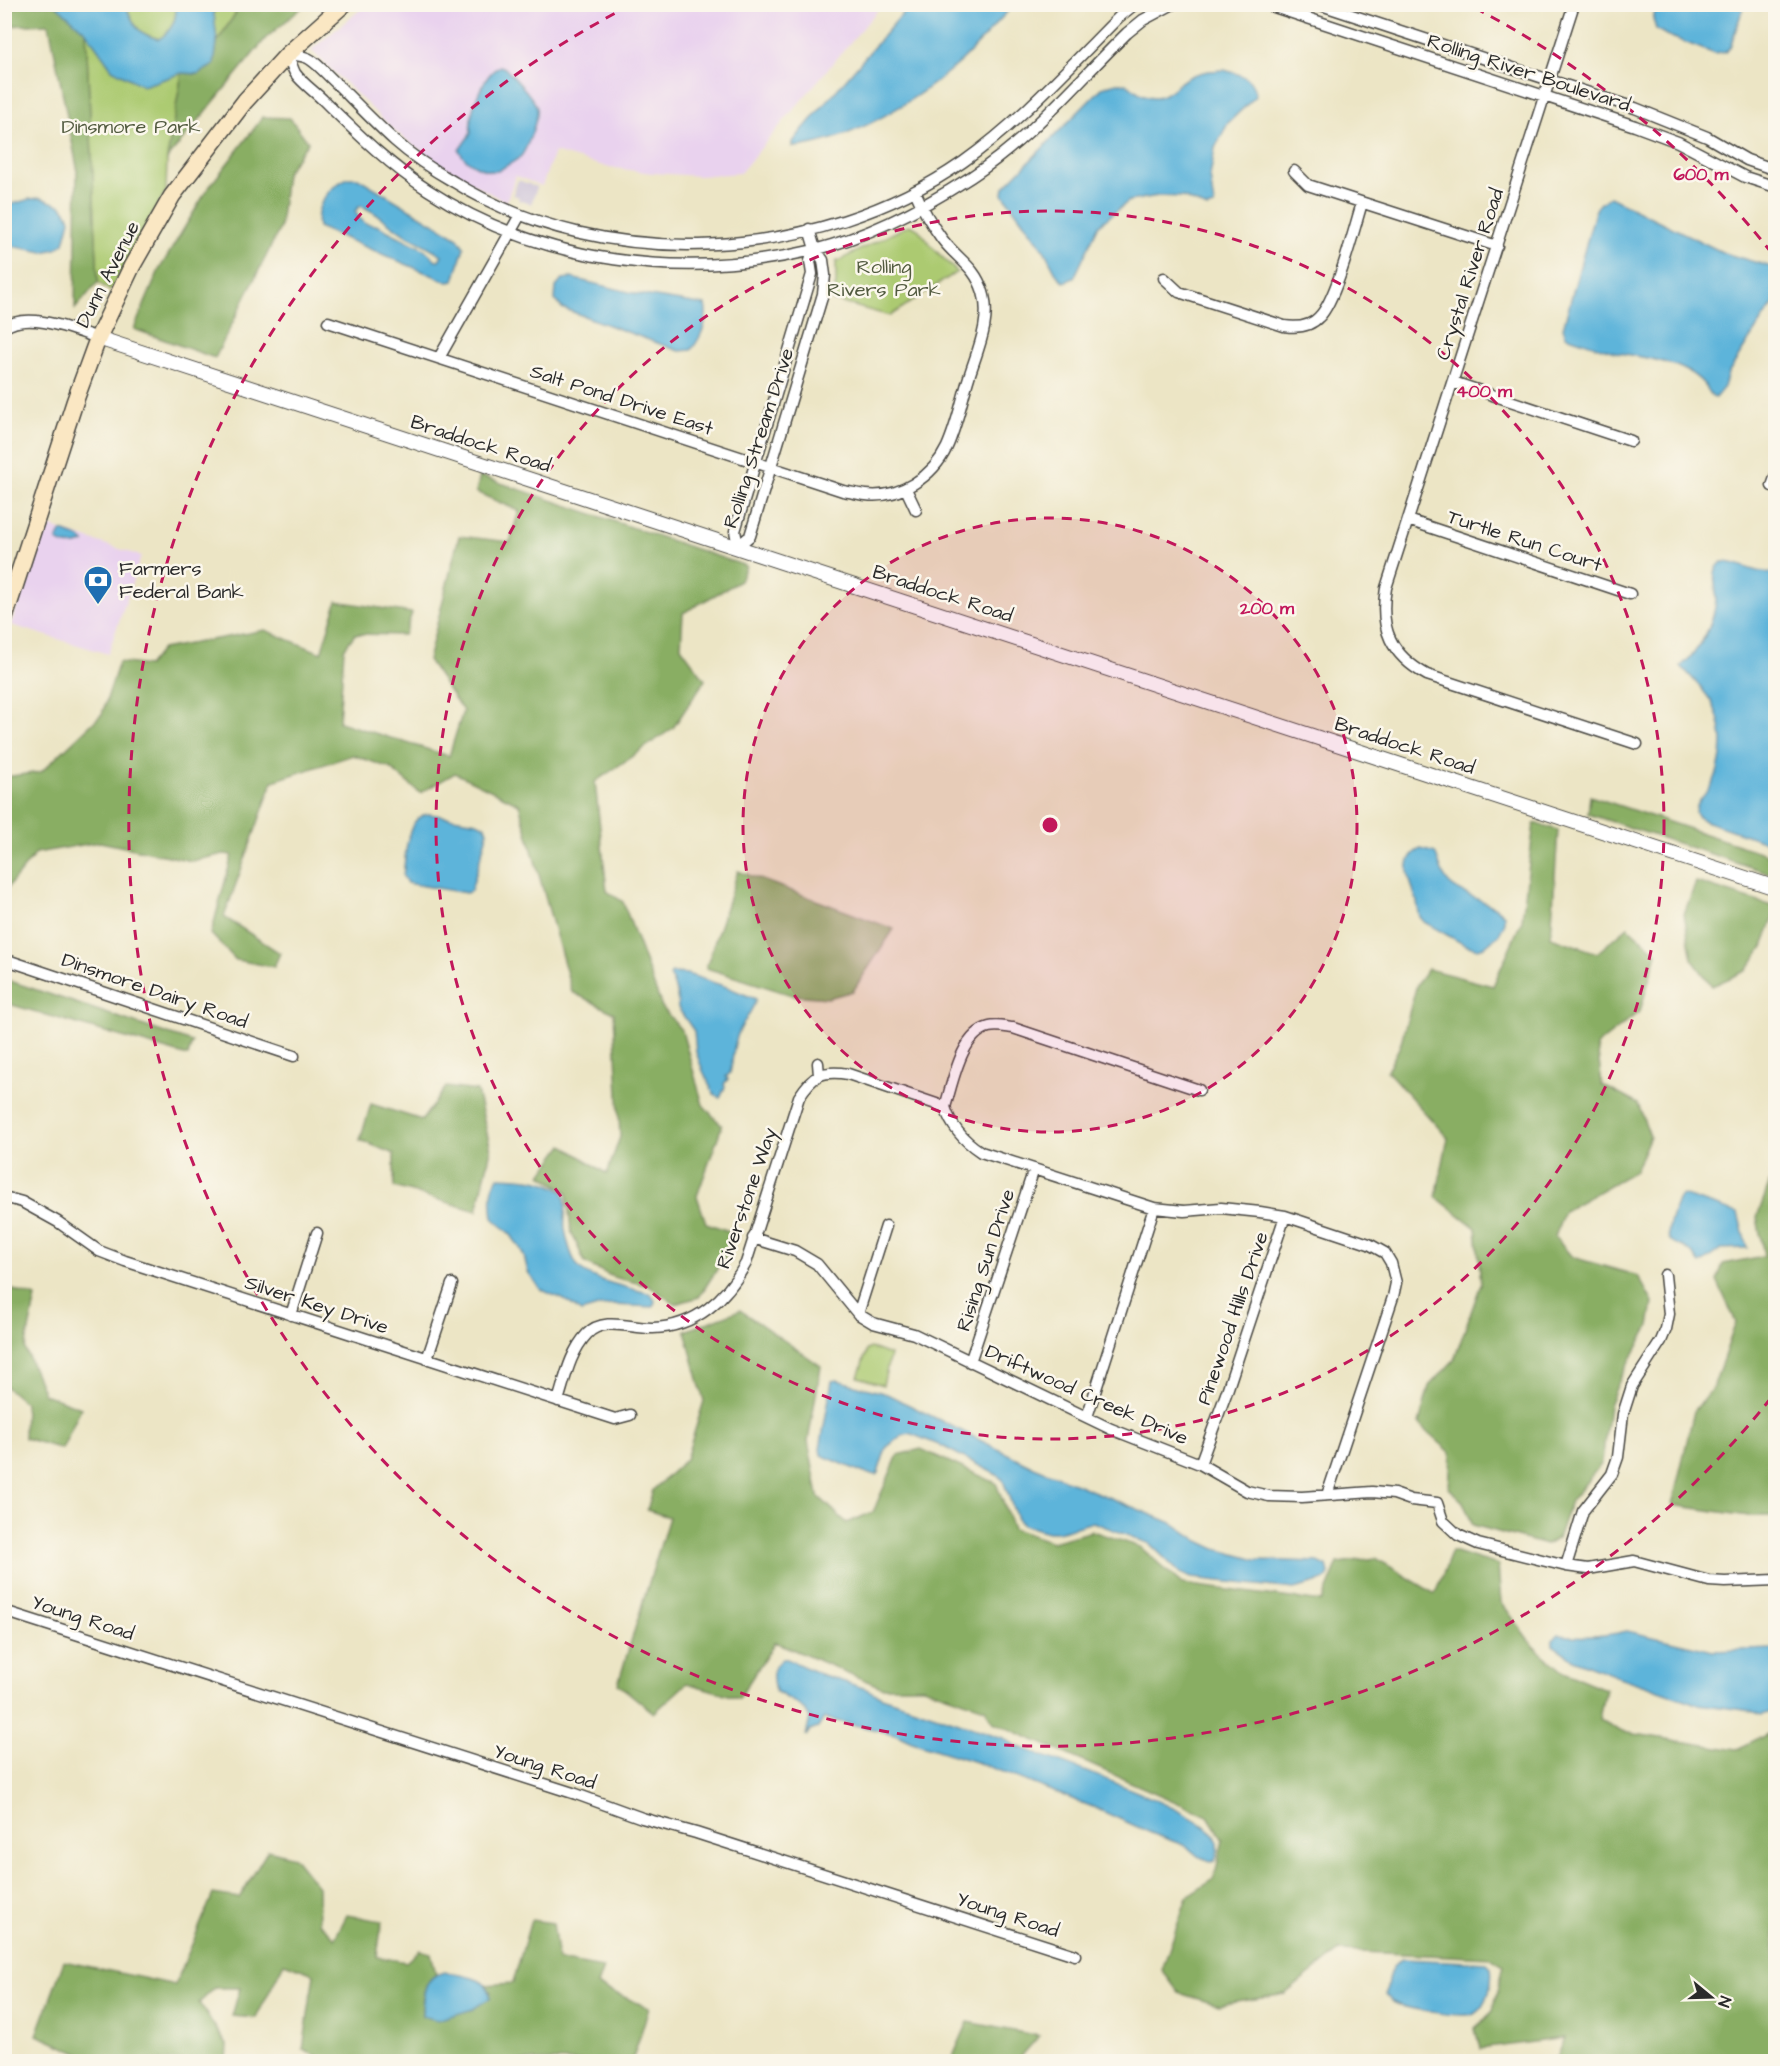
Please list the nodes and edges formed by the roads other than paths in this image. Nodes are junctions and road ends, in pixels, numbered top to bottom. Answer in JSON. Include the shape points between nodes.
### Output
{"nodes":[{"id":1,"x":344,"y":4,"type":"edge"},
{"id":2,"x":1135,"y":4,"type":"edge"},
{"id":3,"x":1173,"y":4,"type":"edge"},
{"id":4,"x":1265,"y":4,"type":"edge"},
{"id":5,"x":1318,"y":4,"type":"edge"},
{"id":6,"x":1574,"y":4,"type":"edge"},
{"id":7,"x":288,"y":54,"type":"junction"},
{"id":8,"x":1550,"y":80,"type":"junction"},
{"id":9,"x":1545,"y":97,"type":"junction"},
{"id":10,"x":1775,"y":168,"type":"edge"},
{"id":11,"x":1294,"y":171,"type":"dead end"},
{"id":12,"x":1772,"y":186,"type":"edge"},
{"id":13,"x":915,"y":191,"type":"junction"},
{"id":14,"x":1362,"y":203,"type":"junction"},
{"id":15,"x":922,"y":207,"type":"junction"},
{"id":16,"x":520,"y":215,"type":"junction"},
{"id":17,"x":809,"y":229,"type":"junction"},
{"id":18,"x":511,"y":233,"type":"junction"},
{"id":19,"x":1497,"y":246,"type":"junction"},
{"id":20,"x":815,"y":249,"type":"junction"},
{"id":21,"x":1164,"y":278,"type":"dead end"},
{"id":22,"x":328,"y":322,"type":"dead end"},
{"id":23,"x":4,"y":328,"type":"edge"},
{"id":24,"x":98,"y":338,"type":"junction"},
{"id":25,"x":439,"y":358,"type":"junction"},
{"id":26,"x":1453,"y":382,"type":"junction"},
{"id":27,"x":1631,"y":441,"type":"dead end"},
{"id":28,"x":756,"y":461,"type":"junction"},
{"id":29,"x":771,"y":466,"type":"junction"},
{"id":30,"x":906,"y":489,"type":"junction"},
{"id":31,"x":916,"y":510,"type":"dead end"},
{"id":32,"x":1408,"y":520,"type":"junction"},
{"id":33,"x":738,"y":546,"type":"junction"},
{"id":34,"x":1630,"y":594,"type":"dead end"},
{"id":35,"x":4,"y":619,"type":"edge"},
{"id":36,"x":1637,"y":744,"type":"dead end"},
{"id":37,"x":1776,"y":888,"type":"edge"},
{"id":38,"x":4,"y":959,"type":"edge"},
{"id":39,"x":984,"y":1016,"type":"dead end"},
{"id":40,"x":986,"y":1028,"type":"junction"},
{"id":41,"x":294,"y":1056,"type":"dead end"},
{"id":42,"x":818,"y":1063,"type":"dead end"},
{"id":43,"x":819,"y":1075,"type":"junction"},
{"id":44,"x":1199,"y":1090,"type":"dead end"},
{"id":45,"x":945,"y":1107,"type":"junction"},
{"id":46,"x":1034,"y":1169,"type":"junction"},
{"id":47,"x":4,"y":1197,"type":"edge"},
{"id":48,"x":1155,"y":1208,"type":"junction"},
{"id":49,"x":1285,"y":1216,"type":"junction"},
{"id":50,"x":886,"y":1226,"type":"dead end"},
{"id":51,"x":317,"y":1233,"type":"dead end"},
{"id":52,"x":753,"y":1238,"type":"junction"},
{"id":53,"x":1665,"y":1275,"type":"dead end"},
{"id":54,"x":452,"y":1284,"type":"dead end"},
{"id":55,"x":858,"y":1314,"type":"junction"},
{"id":56,"x":291,"y":1315,"type":"junction"},
{"id":57,"x":427,"y":1359,"type":"junction"},
{"id":58,"x":970,"y":1362,"type":"junction"},
{"id":59,"x":558,"y":1401,"type":"junction"},
{"id":60,"x":630,"y":1415,"type":"dead end"},
{"id":61,"x":1087,"y":1417,"type":"junction"},
{"id":62,"x":1200,"y":1464,"type":"junction"},
{"id":63,"x":1327,"y":1495,"type":"junction"},
{"id":64,"x":1566,"y":1566,"type":"junction"},
{"id":65,"x":1776,"y":1580,"type":"edge"},
{"id":66,"x":4,"y":1611,"type":"edge"},
{"id":67,"x":1075,"y":1955,"type":"dead end"}],
"edges":[{"from":1,"to":7,"type":"main road","name":"Dunn Avenue"},
{"from":2,"to":13,"type":"street","via":[[994,139]]},
{"from":3,"to":15,"type":"street","via":[[1126,33],[1005,152]]},
{"from":4,"to":9,"type":"street","name":"Rolling River Boulevard"},
{"from":5,"to":8,"type":"street","name":"Rolling River Boulevard"},
{"from":6,"to":8,"type":"street","name":"Crystal River Road"},
{"from":7,"to":16,"type":"street","via":[[310,58],[396,142],[422,162],[468,191]]},
{"from":7,"to":18,"type":"street","via":[[296,73],[372,149],[445,201]]},
{"from":7,"to":24,"type":"main road","name":"Dunn Avenue","via":[[245,100],[172,196],[132,266]]},
{"from":8,"to":9,"type":"street","name":"Crystal River Road"},
{"from":8,"to":10,"type":"street","name":"Rolling River Boulevard","via":[[1672,122],[1747,160]]},
{"from":9,"to":12,"type":"street","name":"Rolling River Boulevard","via":[[1678,142],[1745,177]]},
{"from":9,"to":19,"type":"street","name":"Crystal River Road"},
{"from":10,"to":12,"type":"street"},
{"from":11,"to":14,"type":"street","via":[[1308,185]]},
{"from":13,"to":15,"type":"street"},
{"from":13,"to":17,"type":"street","via":[[857,215]]},
{"from":14,"to":19,"type":"street"},
{"from":14,"to":21,"type":"street","via":[[1331,300],[1318,319],[1308,325],[1284,326],[1179,292]]},
{"from":15,"to":20,"type":"street","via":[[857,236]]},
{"from":15,"to":30,"type":"street","via":[[942,240],[980,281],[986,321],[947,447],[933,468]]},
{"from":16,"to":17,"type":"street","via":[[602,237],[680,246],[761,240]]},
{"from":16,"to":18,"type":"street"},
{"from":17,"to":20,"type":"street","name":"Rolling Stream Drive"},
{"from":18,"to":20,"type":"street","via":[[617,261],[671,265],[720,264]]},
{"from":18,"to":25,"type":"street"},
{"from":19,"to":26,"type":"street","name":"Crystal River Road"},
{"from":20,"to":28,"type":"street","name":"Rolling Stream Drive","via":[[810,261],[812,274]]},
{"from":20,"to":29,"type":"street","name":"Rolling Stream Drive","via":[[823,260],[823,294]]},
{"from":22,"to":25,"type":"street","name":"Salt Pond Drive East"},
{"from":23,"to":24,"type":"street","via":[[25,320],[39,321]]},
{"from":24,"to":33,"type":"street","name":"Braddock Road"},
{"from":24,"to":35,"type":"main road","name":"Dunn Avenue"},
{"from":25,"to":28,"type":"street","name":"Salt Pond Drive East"},
{"from":26,"to":27,"type":"street"},
{"from":26,"to":32,"type":"street","name":"Crystal River Road"},
{"from":28,"to":29,"type":"street","name":"Salt Pond Drive East"},
{"from":28,"to":33,"type":"street","name":"Rolling Stream Drive","via":[[735,531]]},
{"from":29,"to":30,"type":"street","name":"Salt Pond Drive East","via":[[843,491],[867,495]]},
{"from":29,"to":33,"type":"street","name":"Rolling Stream Drive","via":[[750,537]]},
{"from":30,"to":31,"type":"street"},
{"from":32,"to":34,"type":"street","name":"Turtle Run Court"},
{"from":32,"to":36,"type":"street","name":"Crystal River Road","via":[[1383,606],[1386,632],[1401,656],[1427,675]]},
{"from":33,"to":37,"type":"street","name":"Braddock Road"},
{"from":38,"to":41,"type":"street","name":"Dinsmore Dairy Road"},
{"from":39,"to":40,"type":"street"},
{"from":40,"to":44,"type":"street","via":[[1012,1028]]},
{"from":40,"to":45,"type":"street","via":[[973,1036],[964,1049]]},
{"from":42,"to":43,"type":"street"},
{"from":43,"to":45,"type":"street","via":[[848,1074]]},
{"from":43,"to":52,"type":"street","name":"Riverstone Way","via":[[799,1097]]},
{"from":45,"to":46,"type":"street","via":[[966,1142],[981,1152]]},
{"from":46,"to":48,"type":"street"},
{"from":46,"to":58,"type":"street","name":"Rising Sun Drive"},
{"from":47,"to":56,"type":"street","name":"Silver Key Drive","via":[[22,1202],[58,1222],[99,1251]]},
{"from":48,"to":49,"type":"street","via":[[1221,1208]]},
{"from":48,"to":61,"type":"street"},
{"from":49,"to":62,"type":"street","name":"Pinewood Hills Drive"},
{"from":49,"to":63,"type":"street","via":[[1369,1244],[1385,1253],[1398,1268],[1393,1297]]},
{"from":50,"to":55,"type":"street"},
{"from":51,"to":56,"type":"street"},
{"from":52,"to":55,"type":"street","name":"Driftwood Creek Drive","via":[[795,1251],[817,1264]]},
{"from":52,"to":59,"type":"street","name":"Riverstone Way","via":[[735,1283],[712,1307],[684,1322],[653,1328],[621,1324],[588,1332],[572,1357]]},
{"from":53,"to":64,"type":"street","via":[[1669,1314],[1666,1329],[1632,1386],[1612,1474],[1583,1511]]},
{"from":54,"to":57,"type":"street"},
{"from":55,"to":58,"type":"street","name":"Driftwood Creek Drive","via":[[873,1323],[914,1334]]},
{"from":56,"to":57,"type":"street","name":"Silver Key Drive"},
{"from":57,"to":59,"type":"street","name":"Silver Key Drive"},
{"from":58,"to":61,"type":"street","name":"Driftwood Creek Drive"},
{"from":59,"to":60,"type":"street","name":"Silver Key Drive","via":[[615,1419]]},
{"from":61,"to":62,"type":"street","name":"Driftwood Creek Drive"},
{"from":62,"to":63,"type":"street","name":"Driftwood Creek Drive","via":[[1247,1491],[1269,1496]]},
{"from":63,"to":64,"type":"street","name":"Driftwood Creek Drive","via":[[1372,1492],[1437,1503],[1443,1521],[1458,1535],[1478,1544]]},
{"from":64,"to":65,"type":"street","via":[[1588,1569],[1634,1561],[1709,1581]]},
{"from":66,"to":67,"type":"street","name":"Young Road"}]}
